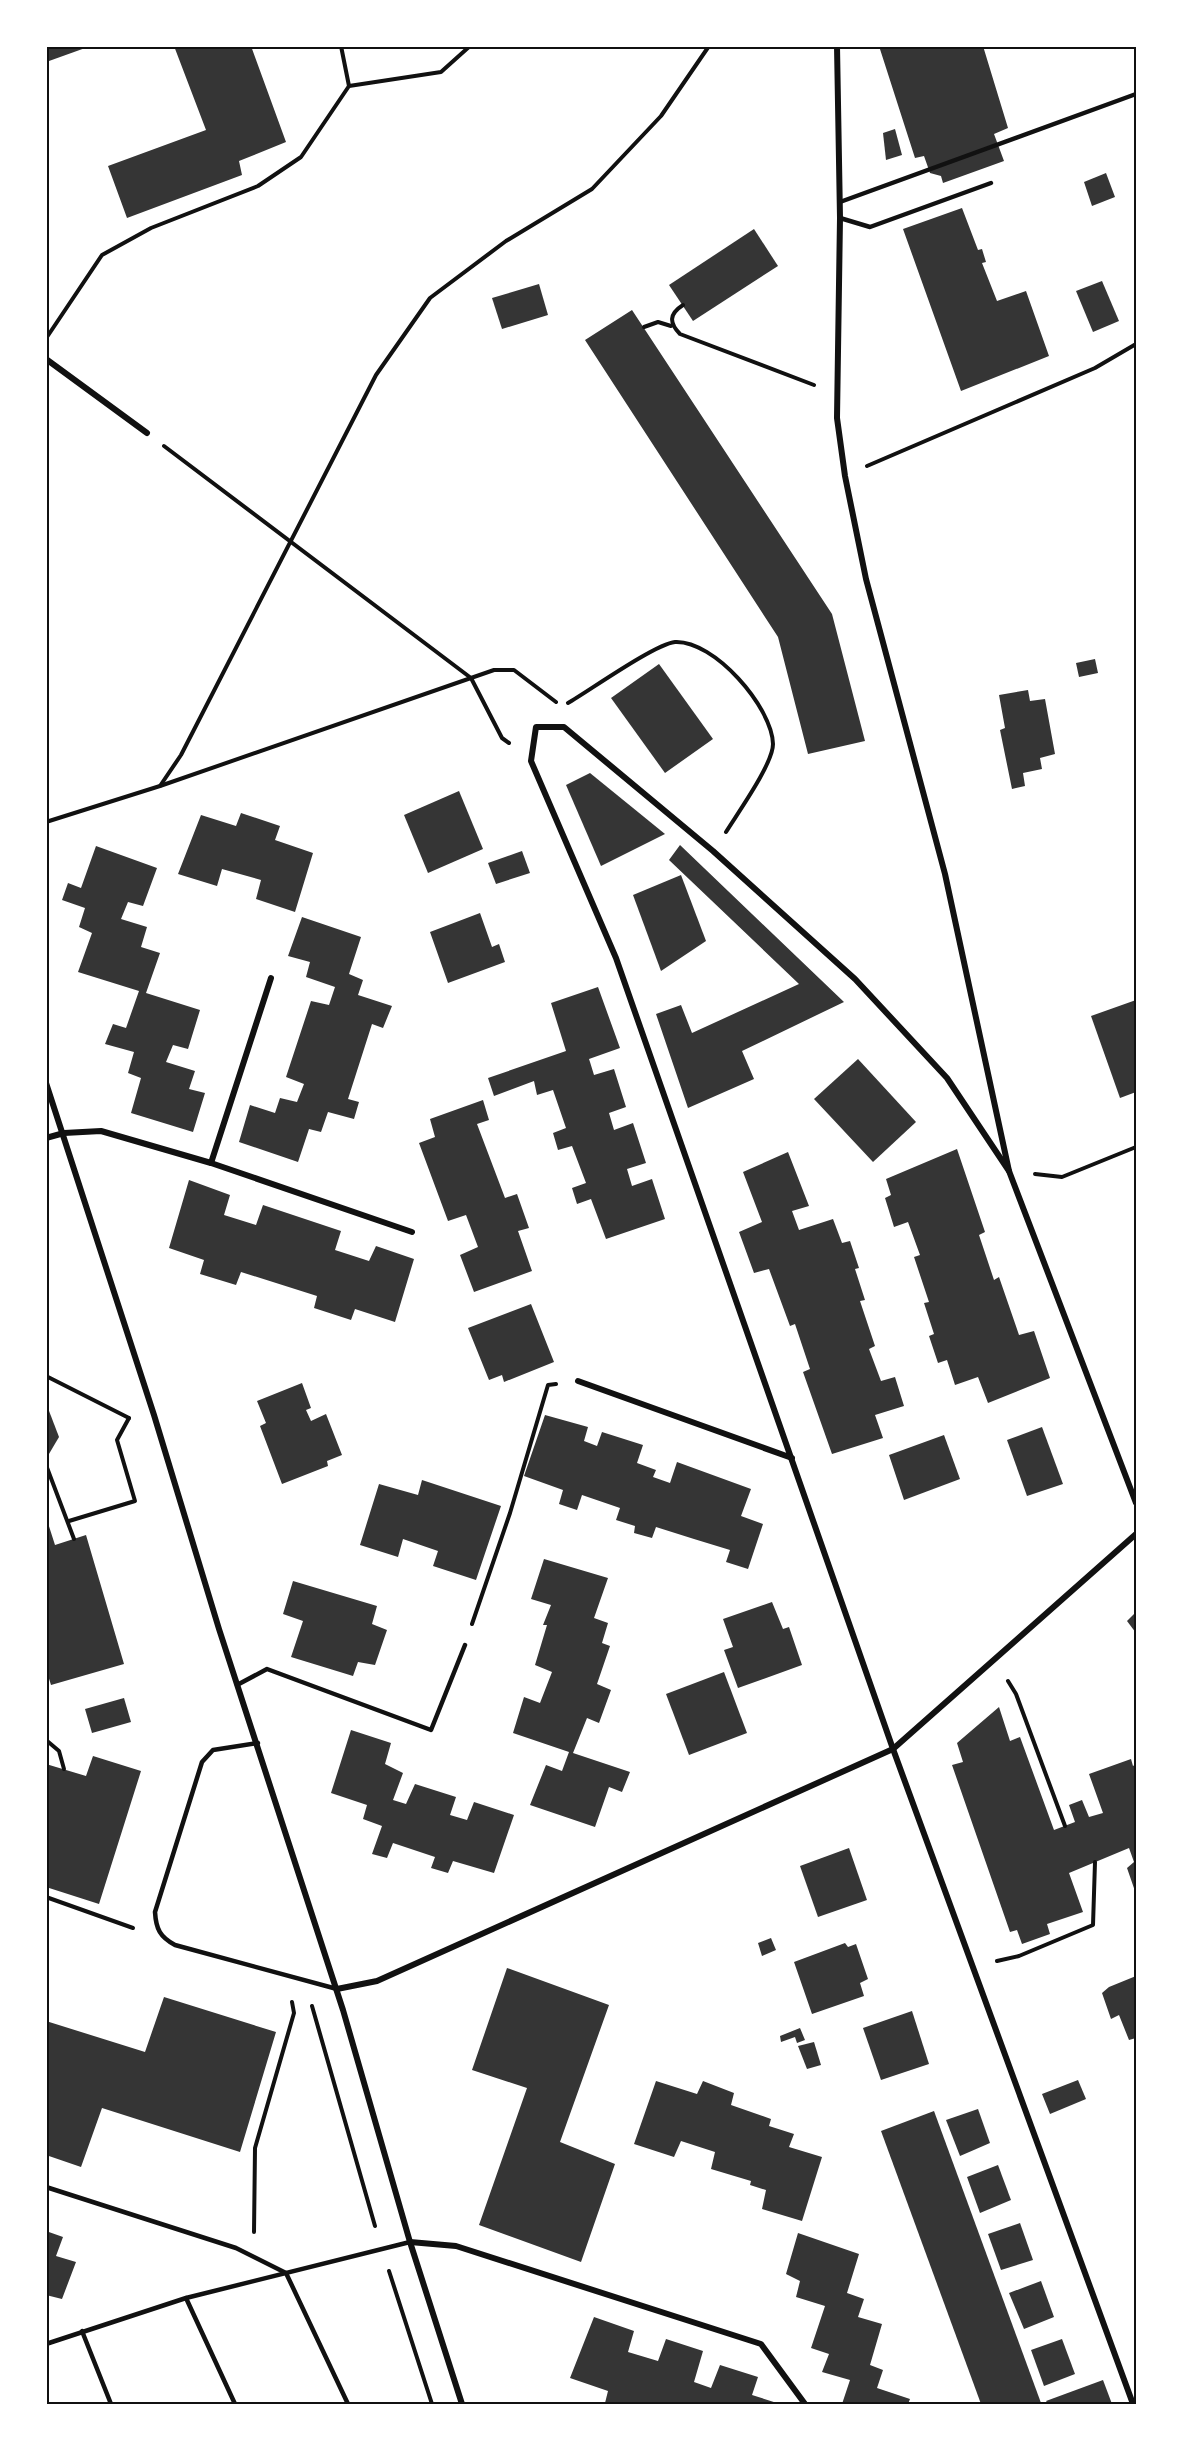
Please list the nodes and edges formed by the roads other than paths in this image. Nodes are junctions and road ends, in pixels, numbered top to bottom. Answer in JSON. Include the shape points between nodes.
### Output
{"nodes":[{"id":1,"x":837,"y":46,"type":"edge"},
{"id":2,"x":1137,"y":94,"type":"edge"},
{"id":3,"x":991,"y":183,"type":"dead end"},
{"id":4,"x":840,"y":202,"type":"junction"},
{"id":5,"x":840,"y":218,"type":"junction"},
{"id":6,"x":46,"y":359,"type":"edge"},
{"id":7,"x":147,"y":433,"type":"road end"},
{"id":8,"x":272,"y":978,"type":"dead end"},
{"id":9,"x":46,"y":1083,"type":"edge"},
{"id":10,"x":64,"y":1133,"type":"junction"},
{"id":11,"x":46,"y":1138,"type":"edge"},
{"id":12,"x":211,"y":1163,"type":"junction"},
{"id":13,"x":1009,"y":1172,"type":"junction"},
{"id":14,"x":412,"y":1232,"type":"dead end"},
{"id":15,"x":578,"y":1381,"type":"road end"},
{"id":16,"x":792,"y":1458,"type":"junction"},
{"id":17,"x":1137,"y":1503,"type":"edge"},
{"id":18,"x":1137,"y":1534,"type":"edge"},
{"id":19,"x":465,"y":1645,"type":"road end"},
{"id":20,"x":237,"y":1684,"type":"junction"},
{"id":21,"x":258,"y":1743,"type":"junction"},
{"id":22,"x":893,"y":1749,"type":"junction"},
{"id":23,"x":337,"y":1989,"type":"junction"},
{"id":24,"x":46,"y":2187,"type":"edge"},
{"id":25,"x":410,"y":2242,"type":"junction"},
{"id":26,"x":286,"y":2272,"type":"junction"},
{"id":27,"x":186,"y":2298,"type":"junction"},
{"id":28,"x":82,"y":2331,"type":"junction"},
{"id":29,"x":46,"y":2344,"type":"edge"},
{"id":30,"x":111,"y":2404,"type":"edge"},
{"id":31,"x":235,"y":2404,"type":"edge"},
{"id":32,"x":348,"y":2404,"type":"edge"},
{"id":33,"x":462,"y":2404,"type":"edge"},
{"id":34,"x":805,"y":2404,"type":"edge"},
{"id":35,"x":1133,"y":2404,"type":"edge"}],
"edges":[{"from":1,"to":4,"type":"street"},
{"from":2,"to":4,"type":"lane"},
{"from":3,"to":5,"type":"lane","via":[[870,227]]},
{"from":4,"to":5,"type":"street"},
{"from":5,"to":13,"type":"street","via":[[837,418],[845,476],[866,579],[945,874]]},
{"from":6,"to":7,"type":"street"},
{"from":8,"to":12,"type":"street"},
{"from":9,"to":10,"type":"street"},
{"from":10,"to":11,"type":"street"},
{"from":10,"to":12,"type":"street","via":[[101,1131]]},
{"from":10,"to":20,"type":"street"},
{"from":12,"to":14,"type":"street"},
{"from":13,"to":16,"type":"street","via":[[948,1078],[855,979],[713,852],[564,728],[536,727],[531,761],[616,958]]},
{"from":13,"to":17,"type":"street"},
{"from":15,"to":16,"type":"street"},
{"from":16,"to":22,"type":"street"},
{"from":18,"to":22,"type":"street"},
{"from":19,"to":20,"type":"lane","via":[[431,1730],[267,1668]]},
{"from":20,"to":21,"type":"street"},
{"from":21,"to":23,"type":"street"},
{"from":21,"to":23,"type":"lane","via":[[213,1750],[202,1762],[154,1912],[155,1926],[163,1939]]},
{"from":22,"to":23,"type":"street","via":[[377,1981]]},
{"from":22,"to":35,"type":"street"},
{"from":23,"to":25,"type":"street"},
{"from":24,"to":26,"type":"lane","via":[[236,2248]]},
{"from":25,"to":26,"type":"lane"},
{"from":25,"to":33,"type":"street"},
{"from":25,"to":34,"type":"street","via":[[456,2246],[761,2344]]},
{"from":26,"to":27,"type":"lane"},
{"from":26,"to":32,"type":"lane"},
{"from":27,"to":28,"type":"lane"},
{"from":27,"to":31,"type":"lane"},
{"from":28,"to":29,"type":"lane"},
{"from":28,"to":30,"type":"lane"}]}
